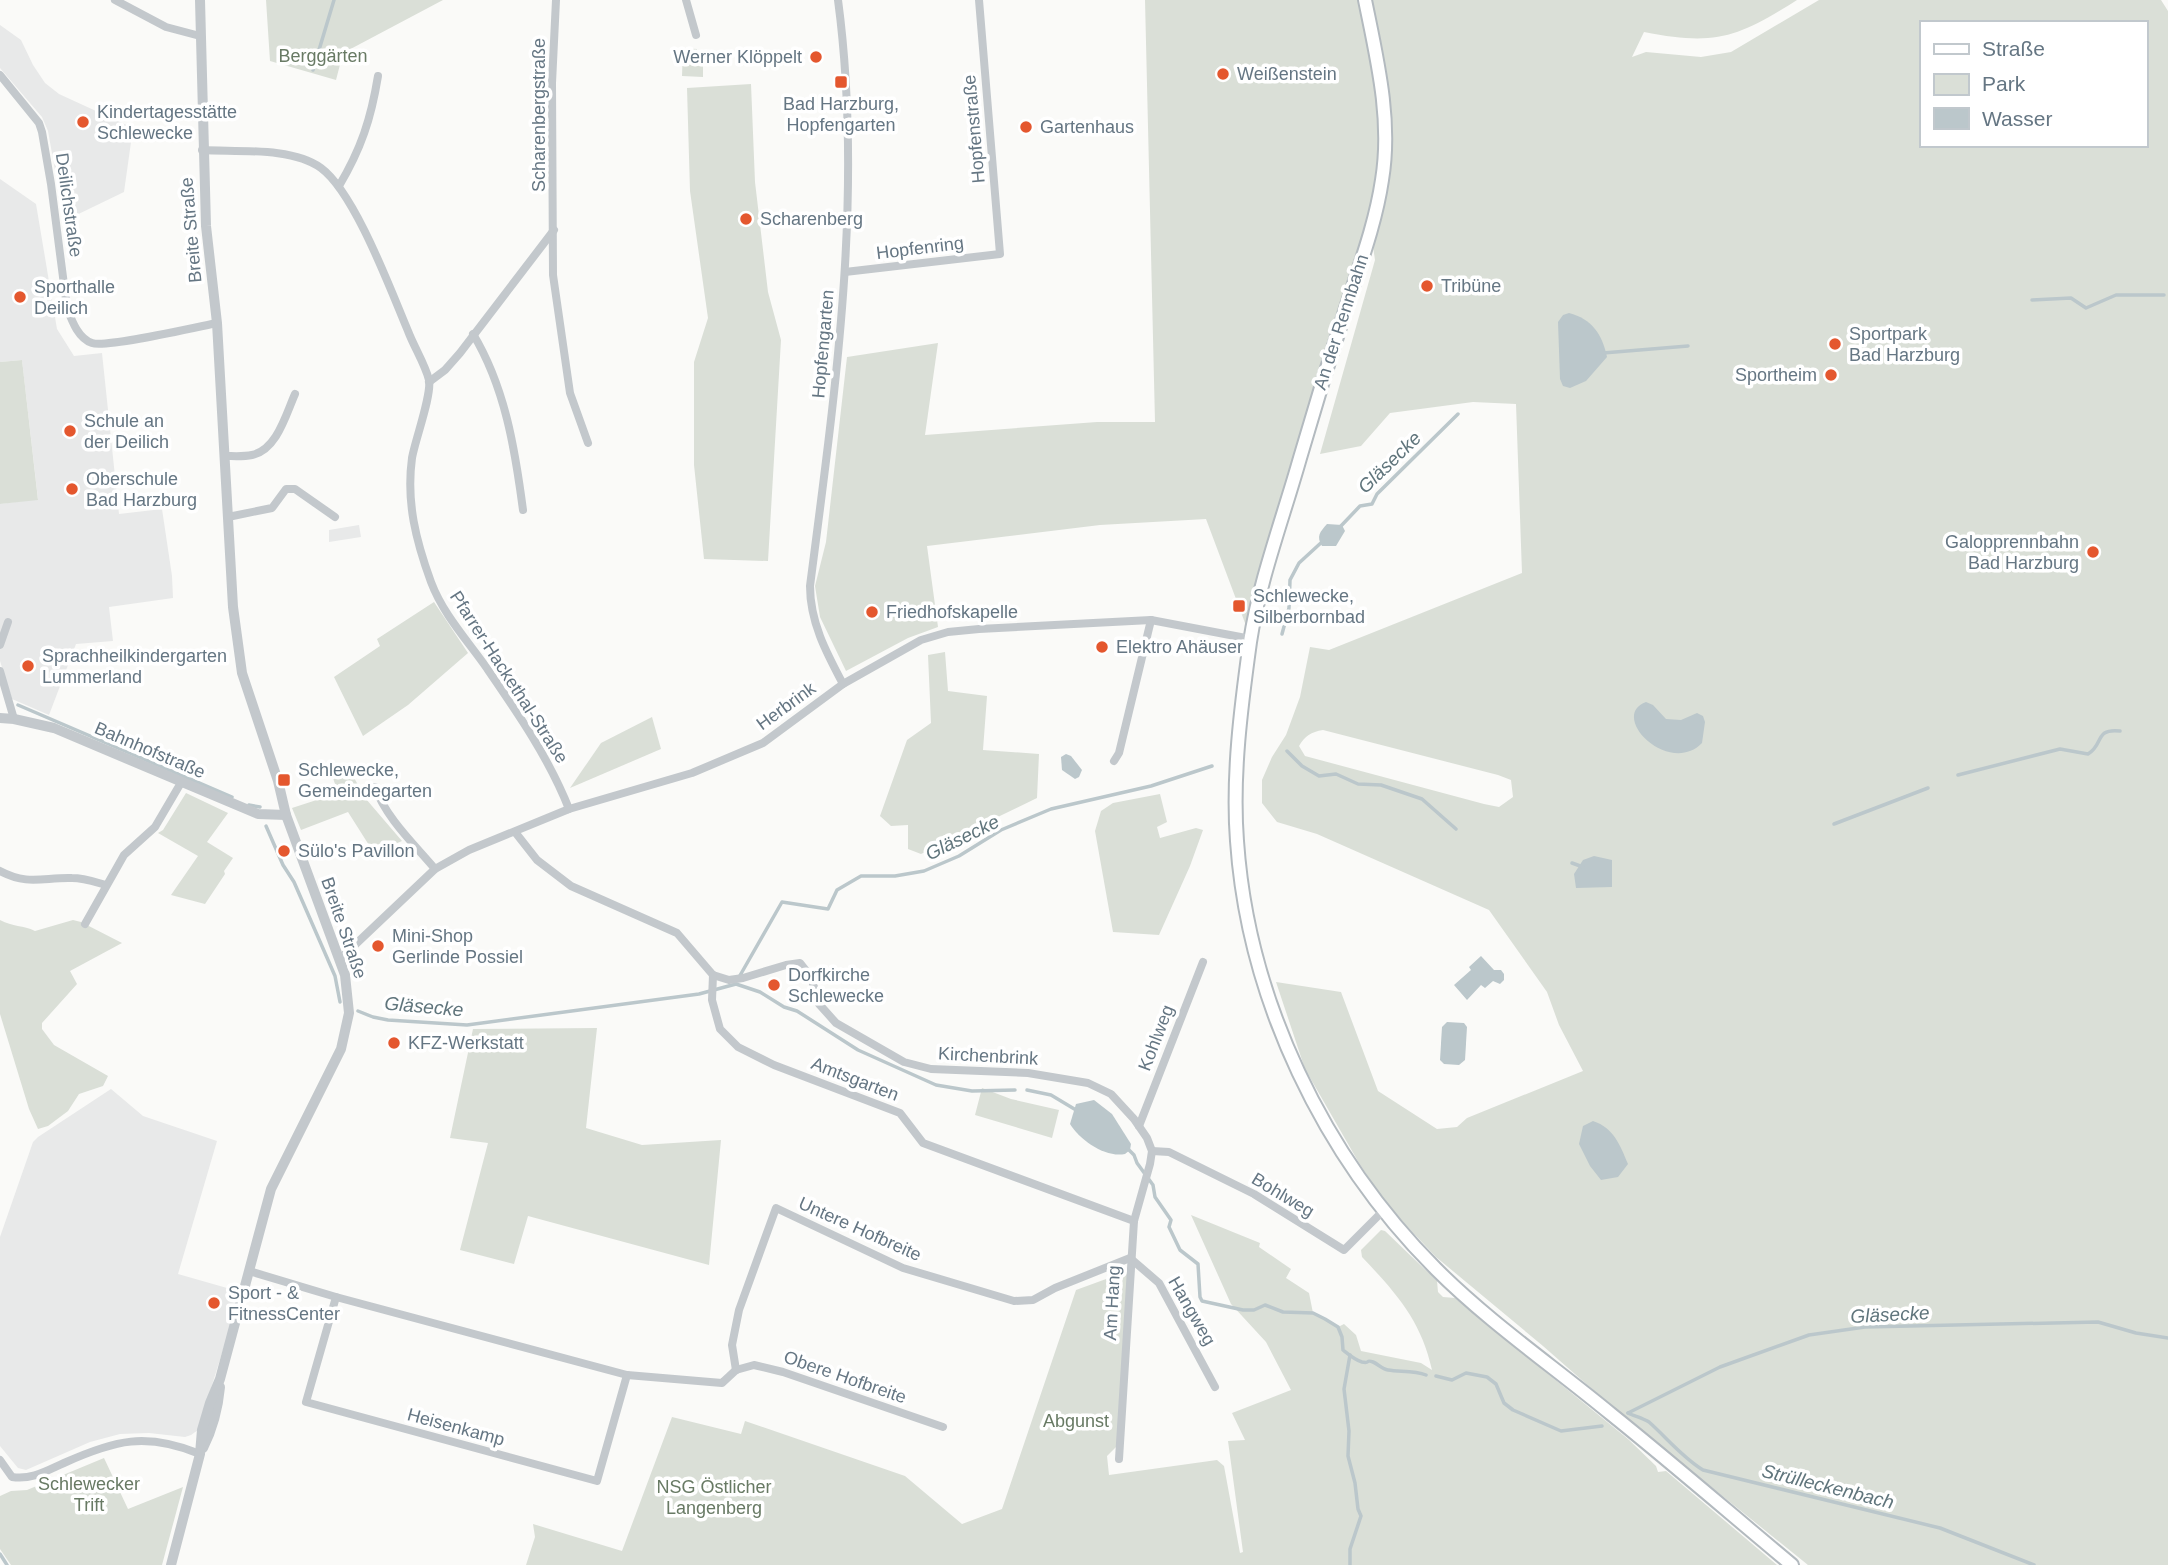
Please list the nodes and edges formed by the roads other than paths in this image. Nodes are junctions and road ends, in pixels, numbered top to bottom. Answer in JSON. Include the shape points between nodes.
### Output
{"nodes":[{"id":1,"x":114,"y":0,"type":"edge"},
{"id":2,"x":200,"y":0,"type":"edge"},
{"id":3,"x":556,"y":0,"type":"edge"},
{"id":4,"x":686,"y":0,"type":"edge"},
{"id":5,"x":838,"y":0,"type":"edge"},
{"id":6,"x":979,"y":0,"type":"edge"},
{"id":7,"x":1365,"y":0,"type":"edge"},
{"id":8,"x":696,"y":34,"type":"dead end"},
{"id":9,"x":200,"y":36,"type":"junction"},
{"id":10,"x":0,"y":75,"type":"edge"},
{"id":11,"x":378,"y":76,"type":"dead end"},
{"id":12,"x":202,"y":150,"type":"junction"},
{"id":13,"x":339,"y":186,"type":"junction"},
{"id":14,"x":554,"y":230,"type":"junction"},
{"id":15,"x":1000,"y":254,"type":"joint"},
{"id":16,"x":845,"y":272,"type":"junction"},
{"id":17,"x":217,"y":323,"type":"junction"},
{"id":18,"x":473,"y":334,"type":"junction"},
{"id":19,"x":429,"y":382,"type":"junction"},
{"id":20,"x":295,"y":394,"type":"dead end"},
{"id":21,"x":588,"y":443,"type":"dead end"},
{"id":22,"x":224,"y":456,"type":"junction"},
{"id":23,"x":523,"y":510,"type":"dead end"},
{"id":24,"x":228,"y":517,"type":"junction"},
{"id":25,"x":335,"y":517,"type":"dead end"},
{"id":26,"x":1151,"y":620,"type":"junction"},
{"id":27,"x":8,"y":622,"type":"dead end"},
{"id":28,"x":1251,"y":639,"type":"junction"},
{"id":29,"x":0,"y":645,"type":"edge"},
{"id":30,"x":0,"y":671,"type":"edge"},
{"id":31,"x":844,"y":684,"type":"junction"},
{"id":32,"x":0,"y":718,"type":"edge"},
{"id":33,"x":15,"y":719,"type":"junction"},
{"id":34,"x":1114,"y":761,"type":"dead end"},
{"id":35,"x":182,"y":781,"type":"junction"},
{"id":36,"x":375,"y":788,"type":"dead end"},
{"id":37,"x":569,"y":809,"type":"junction"},
{"id":38,"x":286,"y":815,"type":"junction"},
{"id":39,"x":515,"y":832,"type":"junction"},
{"id":40,"x":435,"y":869,"type":"junction"},
{"id":41,"x":0,"y":871,"type":"edge"},
{"id":42,"x":106,"y":885,"type":"junction"},
{"id":43,"x":85,"y":924,"type":"dead end"},
{"id":44,"x":340,"y":959,"type":"junction"},
{"id":45,"x":1203,"y":962,"type":"dead end"},
{"id":46,"x":713,"y":975,"type":"junction"},
{"id":47,"x":1139,"y":1126,"type":"junction"},
{"id":48,"x":1152,"y":1151,"type":"junction"},
{"id":49,"x":1383,"y":1211,"type":"junction"},
{"id":50,"x":1134,"y":1221,"type":"junction"},
{"id":51,"x":1130,"y":1258,"type":"junction"},
{"id":52,"x":249,"y":1271,"type":"junction"},
{"id":53,"x":336,"y":1297,"type":"junction"},
{"id":54,"x":736,"y":1370,"type":"junction"},
{"id":55,"x":627,"y":1374,"type":"junction"},
{"id":56,"x":1215,"y":1387,"type":"dead end"},
{"id":57,"x":943,"y":1427,"type":"dead end"},
{"id":58,"x":200,"y":1454,"type":"junction"},
{"id":59,"x":0,"y":1460,"type":"edge"},
{"id":60,"x":1119,"y":1460,"type":"dead end"},
{"id":61,"x":171,"y":1565,"type":"edge"},
{"id":62,"x":1792,"y":1565,"type":"edge"}],
"edges":[{"from":1,"to":9,"type":"street","via":[[166,27]]},
{"from":2,"to":9,"type":"street","name":"Breite Straße"},
{"from":3,"to":14,"type":"street","name":"Scharenbergstraße"},
{"from":4,"to":8,"type":"street"},
{"from":5,"to":16,"type":"street","name":"Hopfengarten","via":[[846,59]]},
{"from":6,"to":15,"type":"street","name":"Hopfenstraße"},
{"from":7,"to":28,"type":"main road","name":"An der Rennbahn","via":[[1385,116],[1383,178]]},
{"from":9,"to":12,"type":"street","name":"Breite Straße"},
{"from":10,"to":17,"type":"street","name":"Deilichstraße","via":[[39,123],[67,308],[84,338],[91,343],[110,343]]},
{"from":11,"to":13,"type":"street","via":[[371,118]]},
{"from":12,"to":13,"type":"street","via":[[300,157],[322,168]]},
{"from":12,"to":17,"type":"street","name":"Breite Straße"},
{"from":13,"to":19,"type":"street","via":[[368,238]]},
{"from":14,"to":18,"type":"street"},
{"from":14,"to":21,"type":"street","name":"Scharenbergstraße","via":[[559,326],[570,393]]},
{"from":15,"to":16,"type":"street","name":"Hopfenring"},
{"from":16,"to":31,"type":"street","name":"Hopfengarten","via":[[839,360],[810,586],[818,635]]},
{"from":17,"to":22,"type":"street","name":"Breite Straße"},
{"from":18,"to":19,"type":"street","via":[[445,370]]},
{"from":18,"to":23,"type":"street","via":[[486,355],[514,441]]},
{"from":19,"to":37,"type":"street","name":"Pfarrer-Hackethal-Straße","via":[[412,458],[410,503],[432,586],[522,720]]},
{"from":20,"to":22,"type":"street","via":[[265,449],[251,455]]},
{"from":22,"to":24,"type":"street","name":"Breite Straße"},
{"from":24,"to":25,"type":"street","via":[[272,508],[286,489],[295,489]]},
{"from":24,"to":38,"type":"street","name":"Breite Straße","via":[[242,673]]},
{"from":26,"to":28,"type":"street","name":"Herbrink"},
{"from":26,"to":31,"type":"street","name":"Herbrink","via":[[948,632],[921,640]]},
{"from":26,"to":34,"type":"street"},
{"from":27,"to":29,"type":"street"},
{"from":28,"to":49,"type":"main road","name":"An der Rennbahn","via":[[1236,804],[1241,882],[1252,935],[1265,984],[1302,1079]]},
{"from":30,"to":33,"type":"street"},
{"from":31,"to":37,"type":"street","name":"Herbrink","via":[[763,743],[692,773]]},
{"from":32,"to":33,"type":"street","name":"Bahnhofstraße"},
{"from":33,"to":35,"type":"street","name":"Bahnhofstraße","via":[[54,728]]},
{"from":35,"to":38,"type":"street","name":"Bahnhofstraße","via":[[258,814]]},
{"from":35,"to":42,"type":"street","via":[[155,827],[124,855]]},
{"from":36,"to":40,"type":"street"},
{"from":37,"to":39,"type":"street","name":"Herbrink"},
{"from":38,"to":44,"type":"street","name":"Breite Straße"},
{"from":39,"to":40,"type":"street","name":"Herbrink"},
{"from":39,"to":46,"type":"street","via":[[537,860],[570,886],[677,933]]},
{"from":40,"to":44,"type":"street","name":"Herbrink"},
{"from":41,"to":42,"type":"street","via":[[28,881],[76,878]]},
{"from":42,"to":43,"type":"street"},
{"from":44,"to":52,"type":"street","name":"Breite Straße","via":[[349,1013],[345,1039],[271,1189]]},
{"from":45,"to":47,"type":"street","name":"Kohlweg"},
{"from":46,"to":47,"type":"street","name":"Kirchenbrink","via":[[729,980],[800,963],[811,977],[819,1004],[836,1023],[904,1062],[931,1069],[1028,1073],[1088,1083],[1111,1094]]},
{"from":46,"to":50,"type":"street","name":"Amtsgarten","via":[[712,1000],[720,1029],[738,1047],[900,1113],[923,1143]]},
{"from":47,"to":48,"type":"street","name":"Kirchenbrink"},
{"from":48,"to":49,"type":"street","name":"Bohlweg","via":[[1168,1152],[1254,1194],[1344,1250]]},
{"from":48,"to":50,"type":"street","name":"Am Hang"},
{"from":49,"to":62,"type":"main road","name":"An der Rennbahn","via":[[1464,1295]]},
{"from":50,"to":51,"type":"street","name":"Am Hang"},
{"from":51,"to":54,"type":"street","name":"Untere Hofbreite","via":[[1033,1300],[1014,1301],[903,1269],[776,1208],[738,1310],[732,1345]]},
{"from":51,"to":56,"type":"street","name":"Hangweg","via":[[1159,1283]]},
{"from":51,"to":60,"type":"street","name":"Am Hang"},
{"from":52,"to":53,"type":"street"},
{"from":52,"to":58,"type":"street","name":"Breite Straße","via":[[220,1379],[211,1433]]},
{"from":53,"to":55,"type":"street"},
{"from":53,"to":55,"type":"street","name":"Heisenkamp","via":[[306,1402],[584,1478],[597,1481]]},
{"from":54,"to":55,"type":"street","via":[[722,1383]]},
{"from":54,"to":57,"type":"street","name":"Obere Hofbreite","via":[[754,1365],[783,1372]]},
{"from":58,"to":59,"type":"street","via":[[161,1441],[121,1442],[28,1478],[12,1477]]},
{"from":58,"to":61,"type":"street","name":"Breite Straße"}]}
